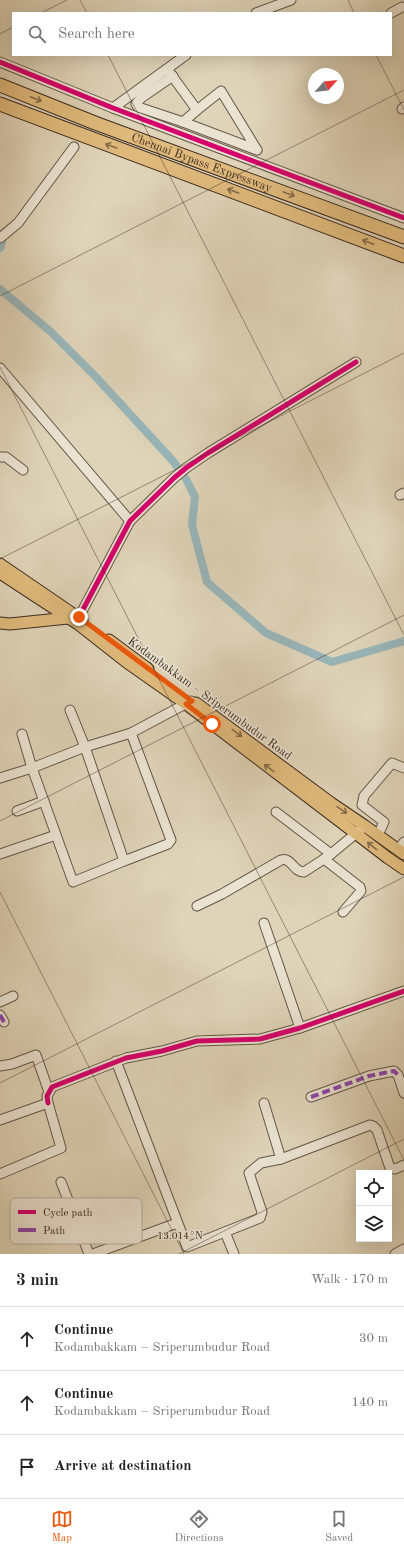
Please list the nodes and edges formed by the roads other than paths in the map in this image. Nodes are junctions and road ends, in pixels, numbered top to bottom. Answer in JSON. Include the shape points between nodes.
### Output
{"nodes":[{"id":1,"x":291,"y":0,"type":"edge"},
{"id":2,"x":401,"y":5,"type":"edge"},
{"id":3,"x":259,"y":12,"type":"edge"},
{"id":4,"x":392,"y":12,"type":"edge"},
{"id":5,"x":185,"y":56,"type":"edge"},
{"id":6,"x":0,"y":62,"type":"edge"},
{"id":7,"x":170,"y":72,"type":"junction"},
{"id":8,"x":0,"y":84,"type":"edge"},
{"id":9,"x":0,"y":104,"type":"edge"},
{"id":10,"x":113,"y":108,"type":"junction"},
{"id":11,"x":196,"y":110,"type":"junction"},
{"id":12,"x":183,"y":122,"type":"junction"},
{"id":13,"x":74,"y":147,"type":"dead end"},
{"id":14,"x":404,"y":218,"type":"edge"},
{"id":15,"x":3,"y":236,"type":"edge"},
{"id":16,"x":404,"y":237,"type":"edge"},
{"id":17,"x":404,"y":256,"type":"edge"},
{"id":18,"x":356,"y":362,"type":"dead end"},
{"id":19,"x":0,"y":368,"type":"edge"},
{"id":20,"x":0,"y":457,"type":"edge"},
{"id":21,"x":22,"y":470,"type":"dead end"},
{"id":22,"x":130,"y":521,"type":"junction"},
{"id":23,"x":0,"y":564,"type":"edge"},
{"id":24,"x":0,"y":573,"type":"edge"},
{"id":25,"x":79,"y":617,"type":"junction"},
{"id":26,"x":66,"y":618,"type":"junction"},
{"id":27,"x":0,"y":623,"type":"edge"},
{"id":28,"x":189,"y":703,"type":"junction"},
{"id":29,"x":70,"y":710,"type":"dead end"},
{"id":30,"x":131,"y":733,"type":"junction"},
{"id":31,"x":22,"y":734,"type":"dead end"},
{"id":32,"x":85,"y":747,"type":"junction"},
{"id":33,"x":32,"y":768,"type":"junction"},
{"id":34,"x":404,"y":768,"type":"edge"},
{"id":35,"x":0,"y":778,"type":"edge"},
{"id":36,"x":44,"y":801,"type":"junction"},
{"id":37,"x":17,"y":811,"type":"dead end"},
{"id":38,"x":276,"y":812,"type":"dead end"},
{"id":39,"x":365,"y":826,"type":"junction"},
{"id":40,"x":356,"y":833,"type":"junction"},
{"id":41,"x":56,"y":835,"type":"junction"},
{"id":42,"x":378,"y":835,"type":"junction"},
{"id":43,"x":402,"y":849,"type":"edge"},
{"id":44,"x":0,"y":854,"type":"edge"},
{"id":45,"x":327,"y":857,"type":"junction"},
{"id":46,"x":124,"y":861,"type":"junction"},
{"id":47,"x":404,"y":869,"type":"edge"},
{"id":48,"x":196,"y":906,"type":"dead end"},
{"id":49,"x":343,"y":912,"type":"dead end"},
{"id":50,"x":264,"y":923,"type":"dead end"},
{"id":51,"x":404,"y":991,"type":"edge"},
{"id":52,"x":13,"y":996,"type":"dead end"},
{"id":53,"x":0,"y":1002,"type":"edge"},
{"id":54,"x":300,"y":1028,"type":"junction"},
{"id":55,"x":116,"y":1061,"type":"junction"},
{"id":56,"x":0,"y":1066,"type":"edge"},
{"id":57,"x":48,"y":1092,"type":"junction"},
{"id":58,"x":404,"y":1093,"type":"edge"},
{"id":59,"x":311,"y":1097,"type":"dead end"},
{"id":60,"x":48,"y":1103,"type":"junction"},
{"id":61,"x":264,"y":1103,"type":"dead end"},
{"id":62,"x":0,"y":1120,"type":"edge"},
{"id":63,"x":281,"y":1159,"type":"junction"},
{"id":64,"x":404,"y":1165,"type":"edge"},
{"id":65,"x":0,"y":1174,"type":"edge"},
{"id":66,"x":61,"y":1182,"type":"dead end"},
{"id":67,"x":67,"y":1198,"type":"edge"},
{"id":68,"x":177,"y":1223,"type":"junction"},
{"id":69,"x":225,"y":1232,"type":"junction"},
{"id":70,"x":142,"y":1236,"type":"edge"},
{"id":71,"x":85,"y":1244,"type":"edge"},
{"id":72,"x":120,"y":1244,"type":"edge"},
{"id":73,"x":404,"y":1250,"type":"edge"},
{"id":74,"x":89,"y":1254,"type":"edge"},
{"id":75,"x":93,"y":1254,"type":"edge"},
{"id":76,"x":234,"y":1254,"type":"edge"},
{"id":77,"x":394,"y":1254,"type":"edge"}],
"edges":[{"from":1,"to":3,"type":"street"},
{"from":2,"to":4,"type":"street"},
{"from":5,"to":7,"type":"street"},
{"from":6,"to":10,"type":"street"},
{"from":7,"to":10,"type":"street"},
{"from":7,"to":11,"type":"street"},
{"from":7,"to":12,"type":"street","via":[[136,104],[138,107]]},
{"from":8,"to":16,"type":"highway","name":"Chennai Bypass Expressway","one_way":true,"via":[[95,123]]},
{"from":17,"to":9,"type":"highway","name":"Chennai Bypass Expressway","one_way":true},
{"from":10,"to":14,"type":"street"},
{"from":11,"to":12,"type":"street"},
{"from":11,"to":12,"type":"street","via":[[221,91],[257,150]]},
{"from":13,"to":15,"type":"street","via":[[18,223]]},
{"from":18,"to":22,"type":"street","via":[[186,468]]},
{"from":19,"to":22,"type":"street"},
{"from":20,"to":21,"type":"street","via":[[6,457]]},
{"from":22,"to":25,"type":"street"},
{"from":23,"to":25,"type":"main road","name":"Kodambakkam – Sriperumbudur Road"},
{"from":24,"to":26,"type":"main road","name":"Kodambakkam – Sriperumbudur Road"},
{"from":25,"to":26,"type":"main road"},
{"from":25,"to":28,"type":"main road","name":"Kodambakkam – Sriperumbudur Road"},
{"from":26,"to":27,"type":"main road"},
{"from":26,"to":28,"type":"main road","name":"Kodambakkam – Sriperumbudur Road"},
{"from":28,"to":30,"type":"street"},
{"from":28,"to":39,"type":"main road","name":"Kodambakkam – Sriperumbudur Road","one_way":true},
{"from":40,"to":28,"type":"main road","name":"Kodambakkam – Sriperumbudur Road","one_way":true},
{"from":29,"to":32,"type":"street"},
{"from":30,"to":32,"type":"street"},
{"from":30,"to":46,"type":"street","via":[[171,840],[168,844]]},
{"from":31,"to":33,"type":"street"},
{"from":32,"to":33,"type":"street"},
{"from":32,"to":46,"type":"street"},
{"from":33,"to":35,"type":"street"},
{"from":33,"to":36,"type":"street"},
{"from":34,"to":42,"type":"street","via":[[392,763],[364,796],[362,805],[384,822]]},
{"from":36,"to":37,"type":"street"},
{"from":36,"to":41,"type":"street"},
{"from":38,"to":45,"type":"street"},
{"from":39,"to":40,"type":"street"},
{"from":39,"to":42,"type":"main road","name":"Kodambakkam – Sriperumbudur Road"},
{"from":40,"to":45,"type":"street"},
{"from":47,"to":40,"type":"main road","name":"Kodambakkam – Sriperumbudur Road","one_way":true},
{"from":41,"to":44,"type":"street"},
{"from":41,"to":46,"type":"street","via":[[73,882]]},
{"from":42,"to":43,"type":"main road","name":"Kodambakkam – Sriperumbudur Road"},
{"from":45,"to":48,"type":"street","via":[[304,872],[295,869],[288,860],[281,860]]},
{"from":45,"to":49,"type":"street","via":[[361,888]]},
{"from":50,"to":54,"type":"street"},
{"from":51,"to":54,"type":"street"},
{"from":52,"to":53,"type":"street"},
{"from":54,"to":55,"type":"street","via":[[260,1039],[198,1041]]},
{"from":55,"to":57,"type":"street","via":[[52,1087]]},
{"from":55,"to":68,"type":"street"},
{"from":56,"to":57,"type":"street","via":[[36,1055]]},
{"from":57,"to":60,"type":"street"},
{"from":58,"to":59,"type":"street","via":[[394,1071],[369,1076]]},
{"from":60,"to":62,"type":"street"},
{"from":60,"to":65,"type":"street","via":[[61,1148]]},
{"from":61,"to":63,"type":"street"},
{"from":63,"to":64,"type":"street","via":[[370,1125],[377,1130],[390,1168],[395,1169]]},
{"from":63,"to":69,"type":"street","via":[[261,1163],[250,1170],[262,1215],[257,1220]]},
{"from":66,"to":67,"type":"street"},
{"from":68,"to":69,"type":"street","via":[[187,1247]]},
{"from":68,"to":70,"type":"street"},
{"from":69,"to":76,"type":"street"},
{"from":71,"to":74,"type":"street"},
{"from":72,"to":75,"type":"street"},
{"from":73,"to":77,"type":"street"}]}
